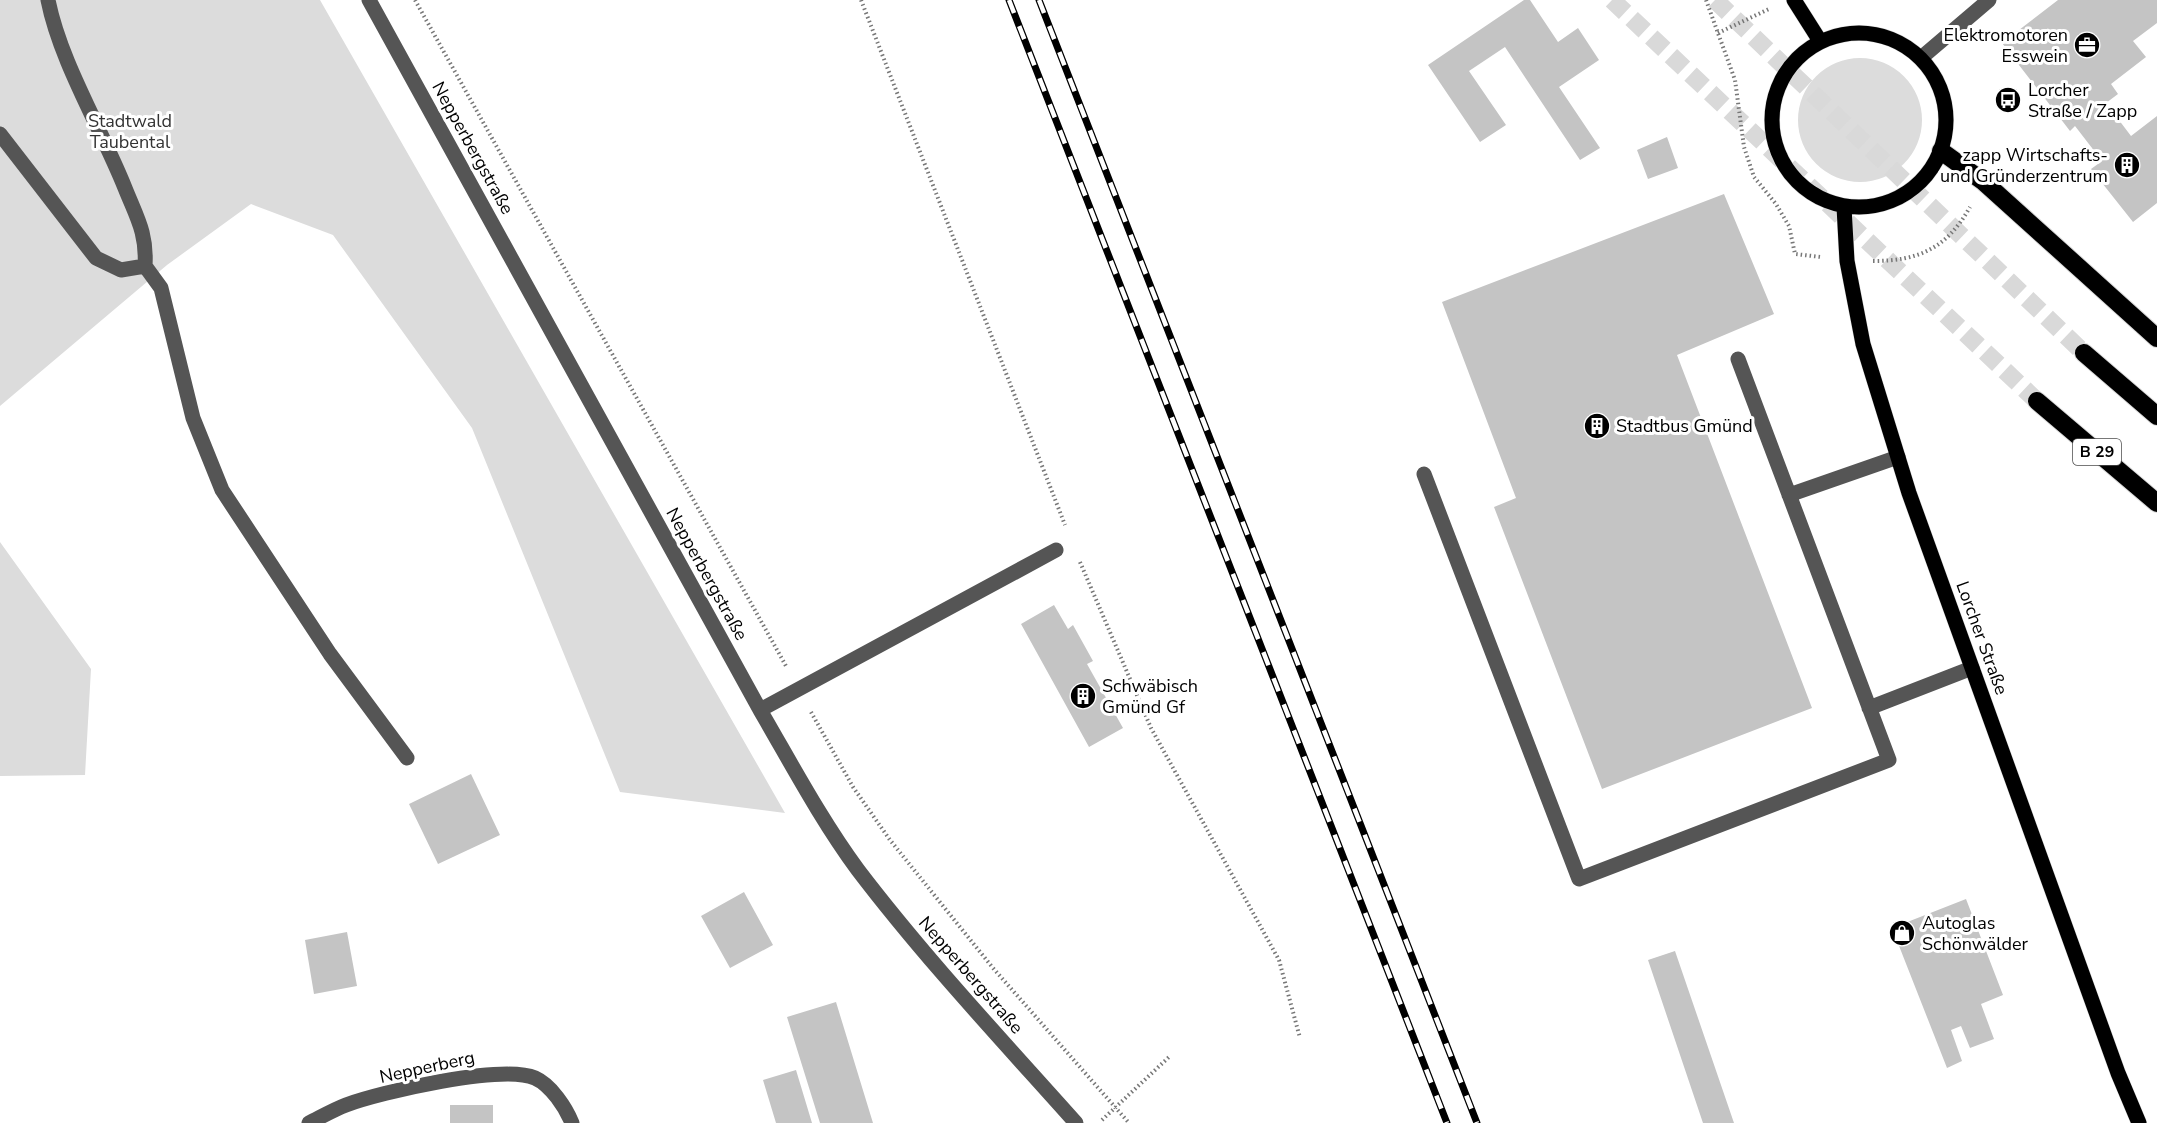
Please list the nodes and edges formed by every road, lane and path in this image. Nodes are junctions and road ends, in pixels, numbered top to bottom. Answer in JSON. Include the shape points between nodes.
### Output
{"nodes":[{"id":1,"x":48,"y":0,"type":"edge"},
{"id":2,"x":369,"y":0,"type":"edge"},
{"id":3,"x":415,"y":0,"type":"edge"},
{"id":4,"x":861,"y":0,"type":"edge"},
{"id":5,"x":1706,"y":0,"type":"edge"},
{"id":6,"x":1794,"y":0,"type":"edge"},
{"id":7,"x":1989,"y":0,"type":"edge"},
{"id":8,"x":1778,"y":5,"type":"dead end"},
{"id":9,"x":1718,"y":33,"type":"junction"},
{"id":10,"x":1820,"y":41,"type":"junction"},
{"id":11,"x":1921,"y":58,"type":"junction"},
{"id":12,"x":0,"y":134,"type":"edge"},
{"id":13,"x":1941,"y":151,"type":"junction"},
{"id":14,"x":1984,"y":182,"type":"junction"},
{"id":15,"x":1844,"y":207,"type":"junction"},
{"id":16,"x":1795,"y":254,"type":"dead end"},
{"id":17,"x":1847,"y":261,"type":"junction"},
{"id":18,"x":145,"y":266,"type":"junction"},
{"id":19,"x":2157,"y":338,"type":"edge"},
{"id":20,"x":2084,"y":353,"type":"tunnel mouth"},
{"id":21,"x":1738,"y":358,"type":"dead end"},
{"id":22,"x":2037,"y":401,"type":"tunnel mouth"},
{"id":23,"x":2157,"y":416,"type":"edge"},
{"id":24,"x":1898,"y":457,"type":"junction"},
{"id":25,"x":1424,"y":474,"type":"dead end"},
{"id":26,"x":1789,"y":495,"type":"junction"},
{"id":27,"x":2157,"y":503,"type":"edge"},
{"id":28,"x":1066,"y":529,"type":"dead end"},
{"id":29,"x":1056,"y":550,"type":"dead end"},
{"id":30,"x":1075,"y":551,"type":"dead end"},
{"id":31,"x":1972,"y":668,"type":"junction"},
{"id":32,"x":799,"y":689,"type":"junction"},
{"id":33,"x":1869,"y":708,"type":"junction"},
{"id":34,"x":760,"y":710,"type":"junction"},
{"id":35,"x":407,"y":758,"type":"dead end"},
{"id":36,"x":1300,"y":1038,"type":"dead end"},
{"id":37,"x":1169,"y":1058,"type":"dead end"},
{"id":38,"x":2118,"y":1073,"type":"junction"},
{"id":39,"x":1116,"y":1107,"type":"junction"},
{"id":40,"x":309,"y":1123,"type":"edge"},
{"id":41,"x":572,"y":1123,"type":"edge"},
{"id":42,"x":1076,"y":1123,"type":"edge"},
{"id":43,"x":1099,"y":1123,"type":"edge"},
{"id":44,"x":1129,"y":1123,"type":"edge"},
{"id":45,"x":2139,"y":1123,"type":"edge"},
{"id":46,"x":2150,"y":1123,"type":"edge"}],
"edges":[{"from":1,"to":18,"type":"street","via":[[75,77],[114,160],[146,242]]},
{"from":2,"to":34,"type":"street","name":"Nepperbergstraße"},
{"from":3,"to":32,"type":"path"},
{"from":4,"to":28,"type":"path"},
{"from":5,"to":9,"type":"path"},
{"from":6,"to":10,"type":"main road"},
{"from":7,"to":11,"type":"street"},
{"from":8,"to":9,"type":"path"},
{"from":9,"to":16,"type":"path","via":[[1735,80],[1747,157],[1754,177],[1789,226]]},
{"from":10,"to":11,"type":"main road","via":[[1846,33],[1873,33],[1899,41]]},
{"from":10,"to":15,"type":"main road","via":[[1797,57],[1781,79],[1773,106],[1772,133],[1780,159],[1796,182],[1818,198]]},
{"from":11,"to":13,"type":"main road","via":[[1936,78],[1945,102],[1947,126]]},
{"from":12,"to":18,"type":"street","via":[[96,258],[121,270]]},
{"from":13,"to":14,"type":"highway"},
{"from":13,"to":15,"type":"main road","via":[[1926,177],[1903,197],[1874,207]]},
{"from":14,"to":17,"type":"path","via":[[1963,219],[1943,242],[1901,261]]},
{"from":14,"to":19,"type":"highway"},
{"from":15,"to":17,"type":"main road","name":"Lorcher Straße"},
{"from":17,"to":24,"type":"main road","name":"Lorcher Straße","via":[[1863,344]]},
{"from":18,"to":35,"type":"street","via":[[161,288],[193,418],[222,490],[330,654]]},
{"from":20,"to":23,"type":"highway"},
{"from":21,"to":26,"type":"street"},
{"from":22,"to":27,"type":"highway","number":"B 29"},
{"from":24,"to":26,"type":"street"},
{"from":24,"to":31,"type":"main road","name":"Lorcher Straße"},
{"from":25,"to":33,"type":"street","via":[[1579,879],[1889,760]]},
{"from":26,"to":33,"type":"street"},
{"from":29,"to":32,"type":"street"},
{"from":30,"to":36,"type":"path","via":[[1151,728],[1280,960]]},
{"from":31,"to":33,"type":"street"},
{"from":31,"to":38,"type":"main road","name":"Lorcher Straße"},
{"from":32,"to":34,"type":"street"},
{"from":32,"to":39,"type":"path","via":[[853,787],[890,840],[993,968]]},
{"from":34,"to":42,"type":"street","name":"Nepperbergstraße","via":[[856,867],[899,922]]},
{"from":37,"to":39,"type":"path"},
{"from":38,"to":45,"type":"main road","name":"Lorcher Straße"},
{"from":38,"to":46,"type":"main road","name":"Lorcher Straße"},
{"from":39,"to":43,"type":"path"},
{"from":39,"to":44,"type":"path"},
{"from":40,"to":41,"type":"street","name":"Nepperberg","via":[[347,1105],[459,1078],[498,1073],[536,1078],[566,1106]]}]}
